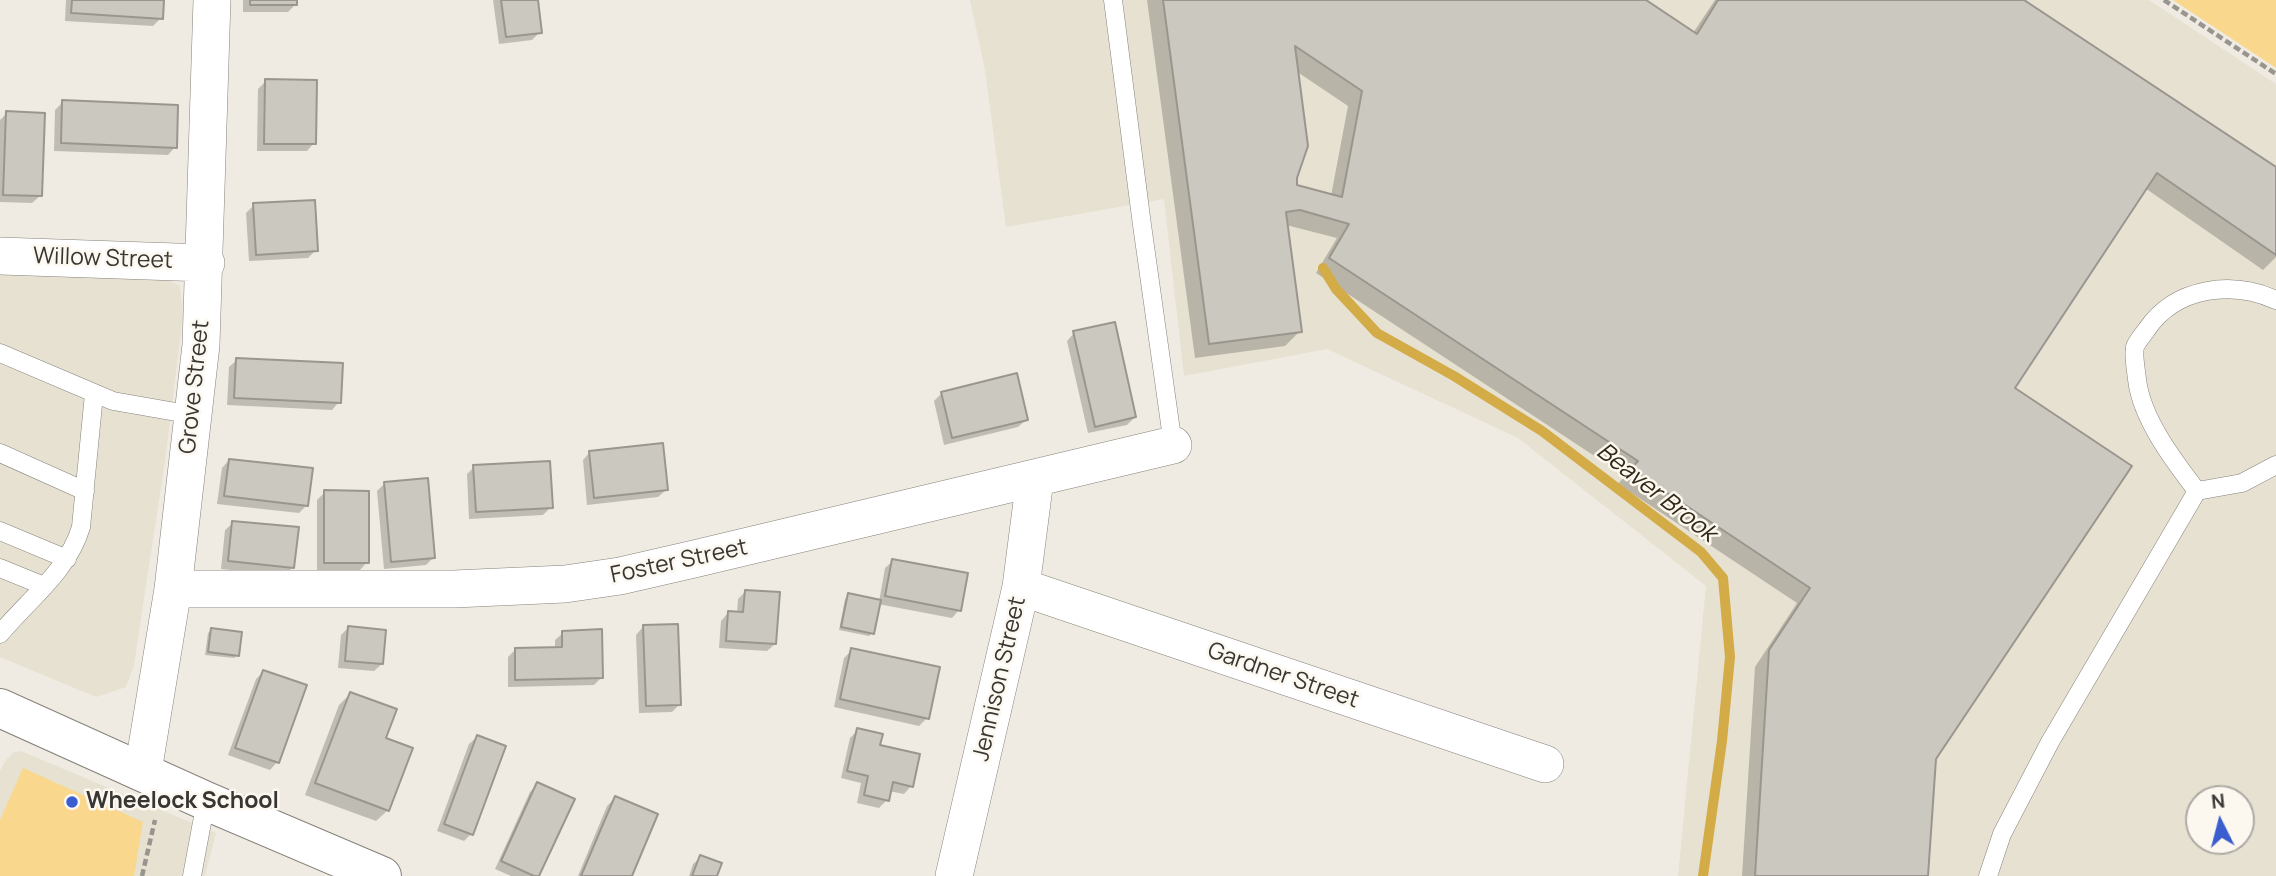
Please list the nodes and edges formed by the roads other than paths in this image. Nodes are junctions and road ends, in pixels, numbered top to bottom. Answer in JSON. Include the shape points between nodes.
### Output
{"nodes":[{"id":1,"x":212,"y":0,"type":"edge"},
{"id":2,"x":1113,"y":0,"type":"edge"},
{"id":3,"x":0,"y":256,"type":"edge"},
{"id":4,"x":206,"y":263,"type":"junction"},
{"id":5,"x":2276,"y":300,"type":"edge"},
{"id":6,"x":0,"y":353,"type":"edge"},
{"id":7,"x":94,"y":394,"type":"junction"},
{"id":8,"x":193,"y":415,"type":"junction"},
{"id":9,"x":1173,"y":445,"type":"joint"},
{"id":10,"x":0,"y":453,"type":"edge"},
{"id":11,"x":2276,"y":465,"type":"edge"},
{"id":12,"x":1035,"y":480,"type":"junction"},
{"id":13,"x":85,"y":491,"type":"junction"},
{"id":14,"x":2197,"y":491,"type":"junction"},
{"id":15,"x":0,"y":531,"type":"edge"},
{"id":16,"x":67,"y":559,"type":"junction"},
{"id":17,"x":0,"y":568,"type":"edge"},
{"id":18,"x":44,"y":586,"type":"junction"},
{"id":19,"x":1021,"y":587,"type":"junction"},
{"id":20,"x":173,"y":589,"type":"junction"},
{"id":21,"x":0,"y":634,"type":"edge"},
{"id":22,"x":0,"y":708,"type":"edge"},
{"id":23,"x":1545,"y":764,"type":"dead end"},
{"id":24,"x":143,"y":771,"type":"junction"},
{"id":25,"x":206,"y":801,"type":"junction"},
{"id":26,"x":192,"y":876,"type":"edge"},
{"id":27,"x":382,"y":876,"type":"edge"},
{"id":28,"x":954,"y":876,"type":"edge"},
{"id":29,"x":1988,"y":876,"type":"edge"}],
"edges":[{"from":1,"to":4,"type":"street","name":"Grove Street"},
{"from":2,"to":9,"type":"lane"},
{"from":3,"to":4,"type":"street","name":"Willow Street"},
{"from":4,"to":8,"type":"street","name":"Grove Street"},
{"from":5,"to":14,"type":"lane","via":[[2219,288],[2183,297],[2157,315],[2135,346],[2137,382],[2153,427]]},
{"from":6,"to":7,"type":"lane"},
{"from":7,"to":8,"type":"lane","via":[[129,406]]},
{"from":7,"to":13,"type":"lane"},
{"from":8,"to":20,"type":"street","name":"Grove Street"},
{"from":9,"to":12,"type":"street","name":"Foster Street"},
{"from":10,"to":13,"type":"lane"},
{"from":11,"to":14,"type":"lane","via":[[2242,483]]},
{"from":12,"to":19,"type":"street","name":"Jennison Street"},
{"from":12,"to":20,"type":"street","name":"Foster Street","via":[[620,576],[565,584],[454,589]]},
{"from":13,"to":16,"type":"lane","via":[[81,527]]},
{"from":14,"to":29,"type":"lane","via":[[2050,742],[2001,834]]},
{"from":15,"to":16,"type":"lane"},
{"from":16,"to":18,"type":"lane"},
{"from":17,"to":18,"type":"lane"},
{"from":18,"to":21,"type":"lane"},
{"from":19,"to":23,"type":"street","name":"Gardner Street"},
{"from":19,"to":28,"type":"street","name":"Jennison Street"},
{"from":20,"to":24,"type":"street","name":"Grove Street"},
{"from":22,"to":24,"type":"street"},
{"from":24,"to":25,"type":"street"},
{"from":25,"to":26,"type":"lane"},
{"from":25,"to":27,"type":"street"}]}
